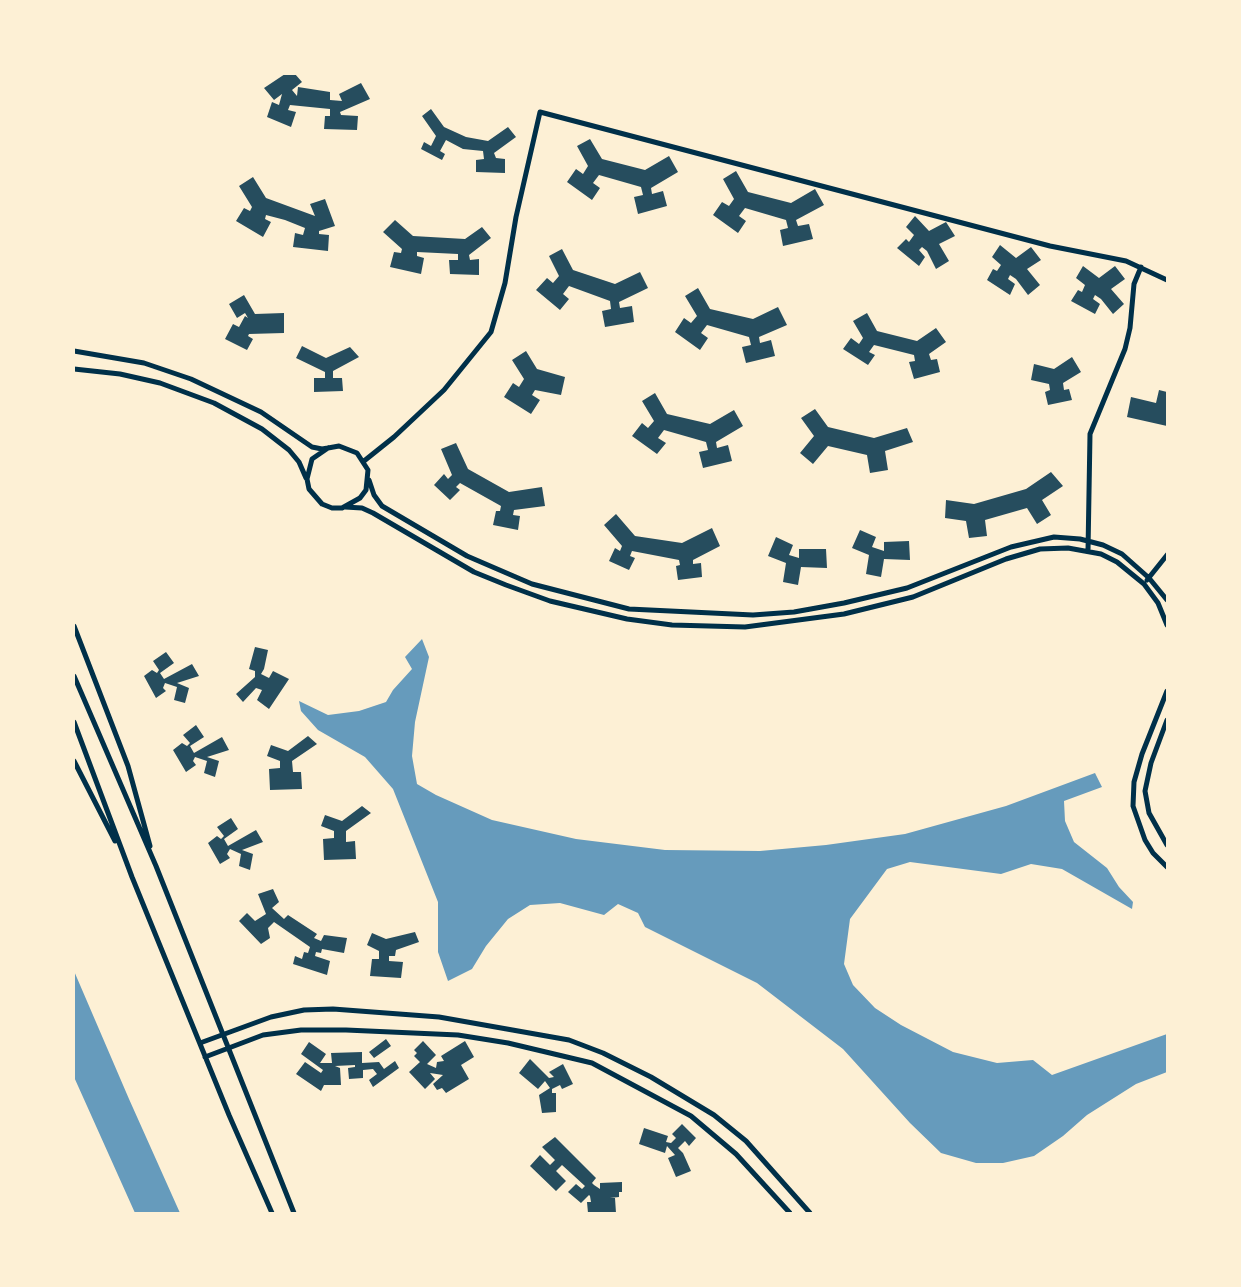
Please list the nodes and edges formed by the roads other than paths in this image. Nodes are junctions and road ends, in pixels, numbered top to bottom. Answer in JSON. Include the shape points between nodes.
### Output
{"nodes":[{"id":1,"x":1141,"y":268,"type":"junction"},
{"id":2,"x":1167,"y":280,"type":"edge"},
{"id":3,"x":74,"y":351,"type":"edge"},
{"id":4,"x":74,"y":369,"type":"edge"},
{"id":5,"x":328,"y":448,"type":"junction"},
{"id":6,"x":364,"y":461,"type":"junction"},
{"id":7,"x":306,"y":479,"type":"junction"},
{"id":8,"x":369,"y":480,"type":"junction"},
{"id":9,"x":345,"y":507,"type":"junction"},
{"id":10,"x":1088,"y":541,"type":"junction"},
{"id":11,"x":1088,"y":551,"type":"junction"},
{"id":12,"x":1167,"y":554,"type":"edge"},
{"id":13,"x":1149,"y":578,"type":"junction"},
{"id":14,"x":1144,"y":584,"type":"junction"},
{"id":15,"x":1167,"y":600,"type":"edge"},
{"id":16,"x":1167,"y":625,"type":"edge"},
{"id":17,"x":74,"y":626,"type":"edge"},
{"id":18,"x":74,"y":676,"type":"edge"},
{"id":19,"x":1167,"y":691,"type":"edge"},
{"id":20,"x":1167,"y":720,"type":"edge"},
{"id":21,"x":74,"y":722,"type":"edge"},
{"id":22,"x":74,"y":762,"type":"edge"},
{"id":23,"x":1167,"y":845,"type":"edge"},
{"id":24,"x":124,"y":856,"type":"junction"},
{"id":25,"x":156,"y":866,"type":"junction"},
{"id":26,"x":1167,"y":868,"type":"edge"},
{"id":27,"x":224,"y":1034,"type":"junction"},
{"id":28,"x":200,"y":1043,"type":"junction"},
{"id":29,"x":229,"y":1048,"type":"junction"},
{"id":30,"x":206,"y":1057,"type":"junction"},
{"id":31,"x":272,"y":1213,"type":"edge"},
{"id":32,"x":294,"y":1213,"type":"edge"},
{"id":33,"x":790,"y":1213,"type":"edge"},
{"id":34,"x":810,"y":1213,"type":"edge"}],
"edges":[{"from":1,"to":2,"type":"street"},
{"from":1,"to":6,"type":"street","via":[[1126,261],[1050,246],[540,112],[505,282],[491,332],[444,390]]},
{"from":1,"to":10,"type":"street","via":[[1134,284],[1130,328],[1124,349],[1090,434]]},
{"from":3,"to":5,"type":"street","via":[[144,363],[191,379],[261,412],[305,444],[318,449]]},
{"from":4,"to":7,"type":"street","via":[[160,383],[214,403],[262,429],[288,450],[299,462]]},
{"from":5,"to":6,"type":"street","via":[[348,448]]},
{"from":5,"to":7,"type":"street","via":[[312,459]]},
{"from":6,"to":8,"type":"street"},
{"from":7,"to":9,"type":"street","via":[[309,489],[322,504],[332,508]]},
{"from":8,"to":9,"type":"street","via":[[360,498]]},
{"from":8,"to":10,"type":"street","via":[[382,506],[467,556],[532,584],[629,609],[753,616],[794,612],[906,588],[1034,539],[1054,536]]},
{"from":9,"to":11,"type":"street","via":[[362,508],[373,513],[474,572],[515,588],[577,608],[672,625],[745,627],[844,614],[913,598],[960,576],[1040,549]]},
{"from":10,"to":11,"type":"street"},
{"from":10,"to":13,"type":"street","via":[[1122,554]]},
{"from":11,"to":14,"type":"street","via":[[1117,562]]},
{"from":12,"to":13,"type":"street"},
{"from":13,"to":14,"type":"street"},
{"from":13,"to":15,"type":"street"},
{"from":14,"to":16,"type":"street","via":[[1158,603]]},
{"from":17,"to":25,"type":"street","via":[[128,766]]},
{"from":18,"to":25,"type":"street"},
{"from":19,"to":26,"type":"street","via":[[1142,754],[1134,782],[1133,806],[1145,840]]},
{"from":20,"to":23,"type":"street","via":[[1151,763],[1145,791],[1149,813]]},
{"from":21,"to":24,"type":"street"},
{"from":22,"to":24,"type":"street"},
{"from":24,"to":28,"type":"street"},
{"from":25,"to":27,"type":"street"},
{"from":27,"to":28,"type":"street"},
{"from":27,"to":29,"type":"street"},
{"from":27,"to":34,"type":"street","via":[[271,1017],[304,1010],[333,1009],[439,1017],[569,1040],[643,1073],[714,1115],[746,1140]]},
{"from":28,"to":30,"type":"street"},
{"from":29,"to":30,"type":"street"},
{"from":29,"to":32,"type":"street"},
{"from":29,"to":33,"type":"street","via":[[263,1035],[301,1030],[412,1032],[508,1043],[592,1063],[692,1116],[736,1154]]},
{"from":30,"to":31,"type":"street"}]}
